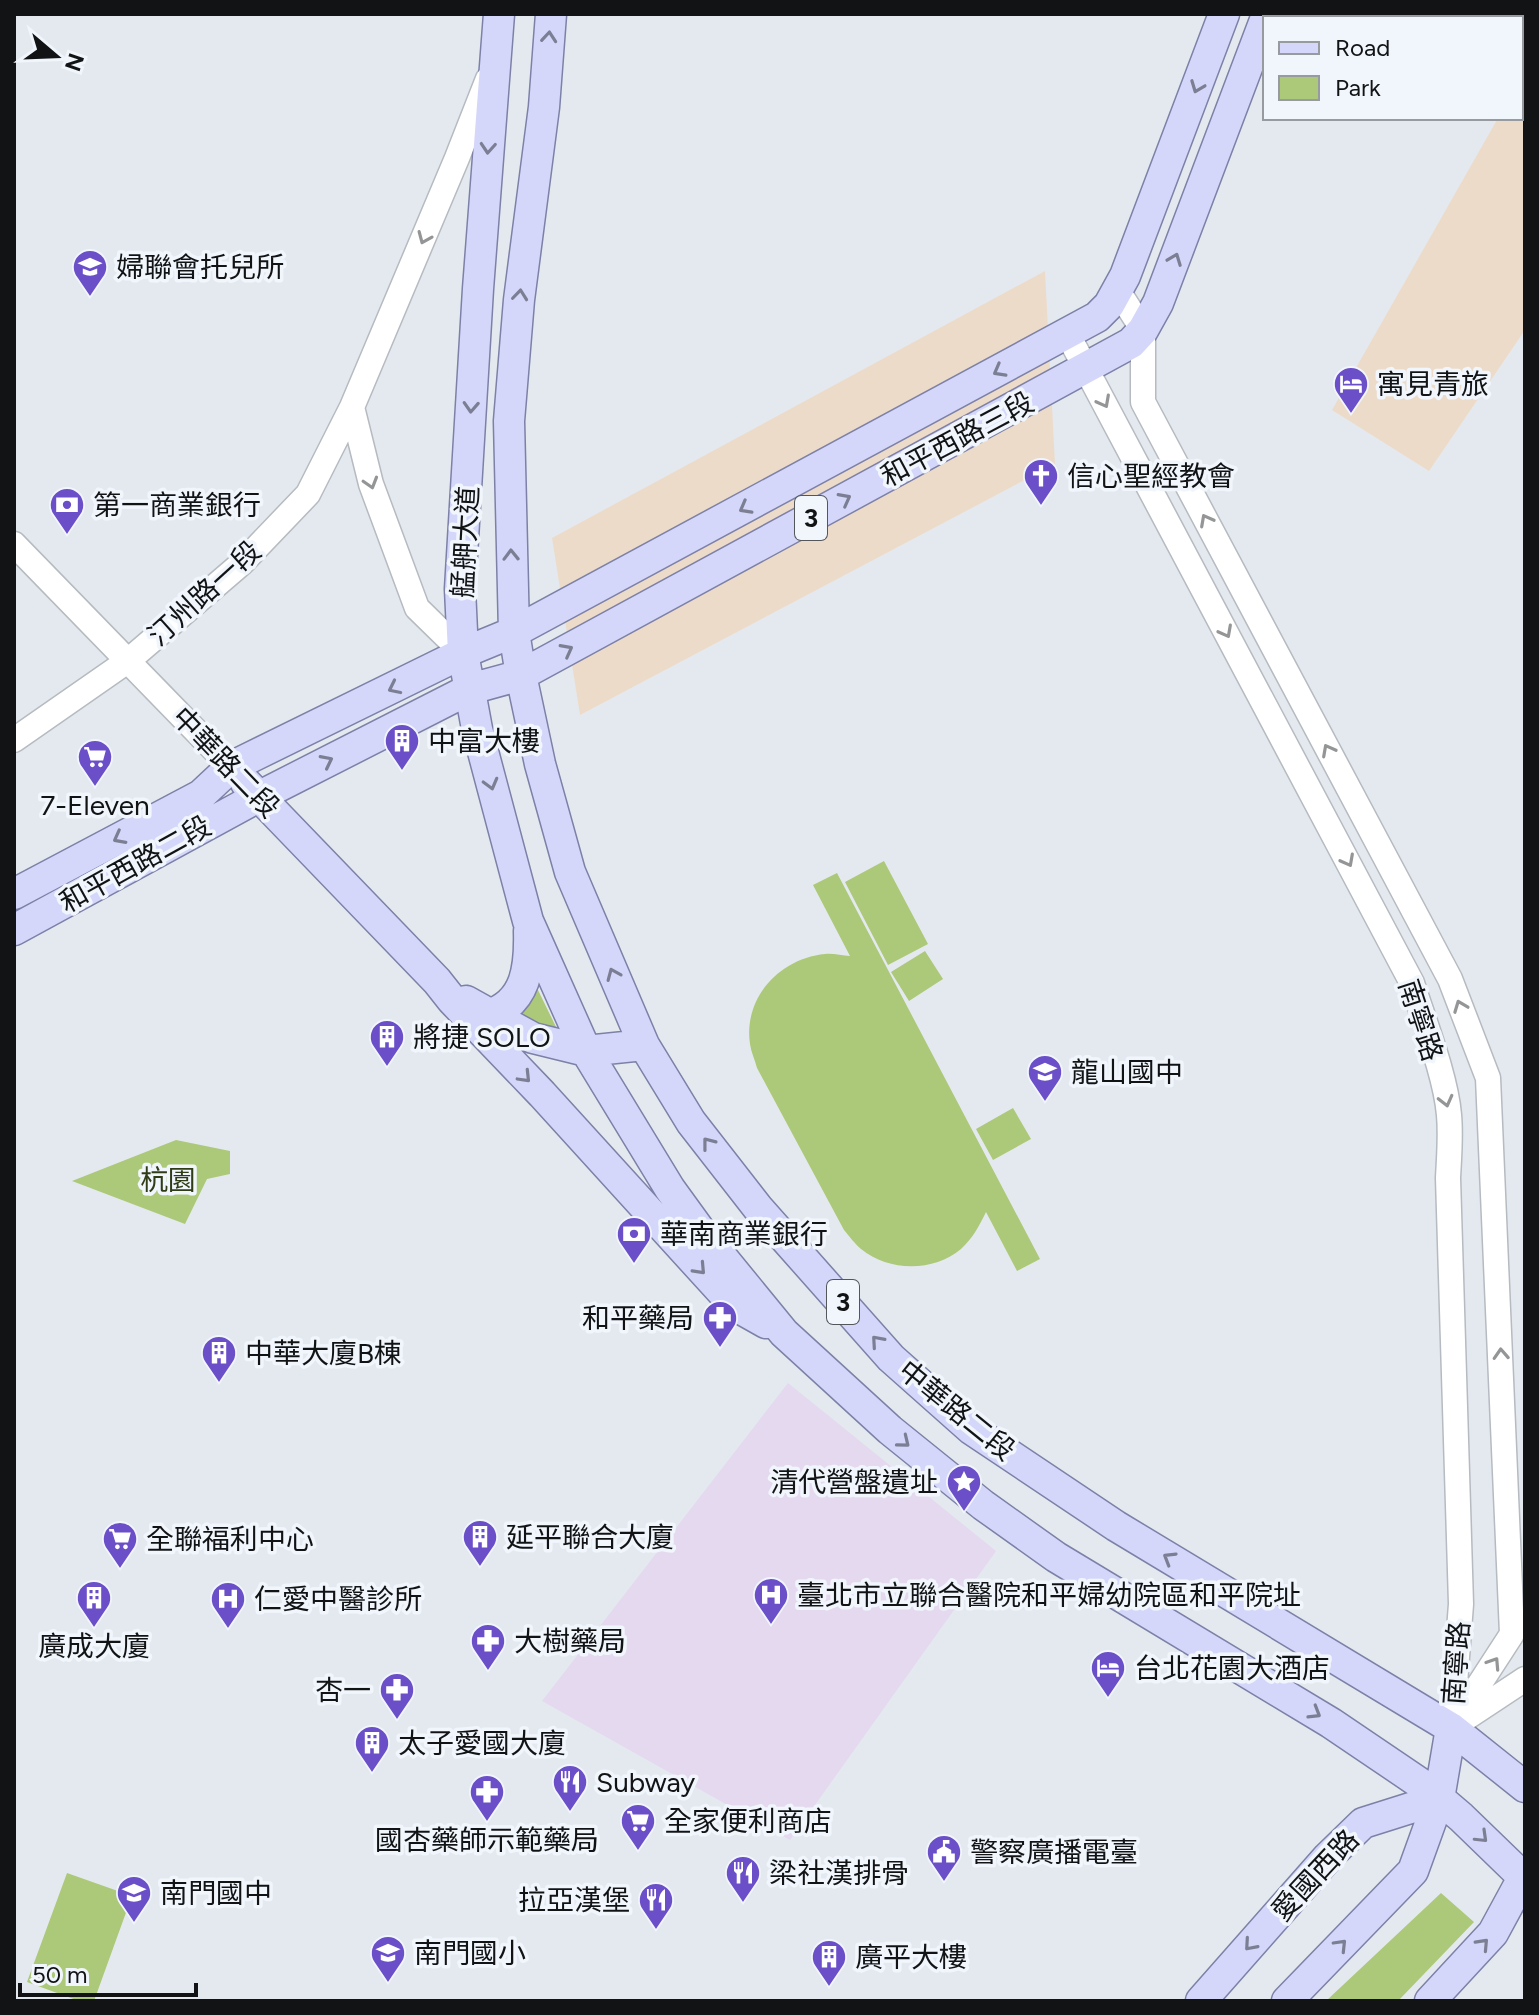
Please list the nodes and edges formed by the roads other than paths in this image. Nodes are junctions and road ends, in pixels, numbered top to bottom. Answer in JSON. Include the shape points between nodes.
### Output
{"nodes":[{"id":1,"x":499,"y":14,"type":"edge"},
{"id":2,"x":551,"y":14,"type":"edge"},
{"id":3,"x":1224,"y":14,"type":"edge"},
{"id":4,"x":1263,"y":25,"type":"edge"},
{"id":5,"x":495,"y":61,"type":"junction"},
{"id":6,"x":1118,"y":291,"type":"junction"},
{"id":7,"x":1143,"y":330,"type":"junction"},
{"id":8,"x":1067,"y":333,"type":"junction"},
{"id":9,"x":1086,"y":369,"type":"junction"},
{"id":10,"x":352,"y":407,"type":"junction"},
{"id":11,"x":14,"y":544,"type":"edge"},
{"id":12,"x":514,"y":632,"type":"junction"},
{"id":13,"x":463,"y":653,"type":"junction"},
{"id":14,"x":129,"y":660,"type":"junction"},
{"id":15,"x":521,"y":675,"type":"junction"},
{"id":16,"x":470,"y":689,"type":"junction"},
{"id":17,"x":14,"y":740,"type":"edge"},
{"id":18,"x":231,"y":767,"type":"junction"},
{"id":19,"x":258,"y":797,"type":"junction"},
{"id":20,"x":14,"y":894,"type":"edge"},
{"id":21,"x":528,"y":921,"type":"junction"},
{"id":22,"x":14,"y":930,"type":"edge"},
{"id":23,"x":437,"y":981,"type":"junction"},
{"id":24,"x":488,"y":1015,"type":"junction"},
{"id":25,"x":644,"y":1045,"type":"junction"},
{"id":26,"x":586,"y":1051,"type":"junction"},
{"id":27,"x":784,"y":1333,"type":"junction"},
{"id":28,"x":1525,"y":1679,"type":"edge"},
{"id":29,"x":1451,"y":1728,"type":"junction"},
{"id":30,"x":1525,"y":1787,"type":"edge"},
{"id":31,"x":1439,"y":1799,"type":"junction"},
{"id":32,"x":1524,"y":1877,"type":"edge"},
{"id":33,"x":1201,"y":2001,"type":"edge"},
{"id":34,"x":1287,"y":2001,"type":"edge"},
{"id":35,"x":1430,"y":2001,"type":"edge"}],
"edges":[{"from":1,"to":5,"type":"main road","name":"艋舺大道"},
{"from":12,"to":2,"type":"main road","name":"艋舺大道","one_way":true,"via":[[509,421]]},
{"from":3,"to":6,"type":"main road","name":"和平西路三段","number":"3","one_way":true},
{"from":7,"to":4,"type":"main road","name":"和平西路三段","number":"3","one_way":true,"via":[[1158,303]]},
{"from":5,"to":10,"type":"street","name":"汀州路一段","one_way":true},
{"from":5,"to":13,"type":"main road","name":"艋舺大道","one_way":true,"via":[[460,589]]},
{"from":6,"to":7,"type":"street"},
{"from":6,"to":8,"type":"main road","name":"和平西路三段","number":"3","via":[[1097,317]]},
{"from":7,"to":9,"type":"main road","name":"和平西路三段","number":"3"},
{"from":29,"to":7,"type":"street","name":"南寧路","one_way":true,"via":[[1512,1634],[1488,1078],[1450,979],[1143,402]]},
{"from":8,"to":9,"type":"street","name":"南寧路"},
{"from":8,"to":12,"type":"main road","name":"和平西路三段","number":"3","one_way":true},
{"from":15,"to":9,"type":"main road","name":"和平西路三段","number":"3","one_way":true},
{"from":9,"to":29,"type":"street","name":"南寧路","one_way":true,"via":[[1412,983],[1445,1096],[1461,1604]]},
{"from":10,"to":13,"type":"street","one_way":true,"via":[[371,484],[417,608]]},
{"from":10,"to":14,"type":"street","name":"汀州路一段","via":[[308,494],[242,563]]},
{"from":11,"to":14,"type":"street","name":"中華路二段"},
{"from":12,"to":13,"type":"main road","name":"和平西路三段","number":"3"},
{"from":12,"to":15,"type":"main road","name":"艋舺大道"},
{"from":13,"to":16,"type":"main road","name":"艋舺大道"},
{"from":13,"to":18,"type":"main road","name":"和平西路二段","number":"3","one_way":true},
{"from":14,"to":17,"type":"street","name":"汀州路一段"},
{"from":14,"to":18,"type":"street","name":"中華路二段"},
{"from":15,"to":16,"type":"main road","name":"和平西路三段","number":"3"},
{"from":25,"to":15,"type":"main road","name":"艋舺大道","one_way":true,"via":[[570,872]]},
{"from":19,"to":16,"type":"main road","name":"和平西路二段","number":"3","one_way":true},
{"from":16,"to":21,"type":"main road","name":"艋舺大道","one_way":true},
{"from":18,"to":19,"type":"main road","name":"中華路二段","number":"3"},
{"from":18,"to":20,"type":"main road","name":"和平西路二段","one_way":true,"via":[[201,795]]},
{"from":19,"to":22,"type":"main road","name":"和平西路二段"},
{"from":19,"to":23,"type":"main road","name":"中華路二段","number":"3"},
{"from":21,"to":24,"type":"main road","via":[[525,980],[503,1011]]},
{"from":21,"to":26,"type":"main road","name":"艋舺大道"},
{"from":23,"to":24,"type":"main road","name":"中華路二段","number":"3"},
{"from":23,"to":27,"type":"main road","name":"中華路二段","number":"3","one_way":true,"via":[[734,1305]]},
{"from":24,"to":26,"type":"main road","name":"中華路二段","number":"3","via":[[533,1038]]},
{"from":25,"to":26,"type":"main road","name":"中華路二段","number":"3"},
{"from":29,"to":25,"type":"main road","name":"中華路二段","number":"3","one_way":true,"via":[[1116,1526],[971,1429],[891,1358],[758,1208],[691,1122]]},
{"from":26,"to":27,"type":"main road","name":"中華路二段","via":[[670,1189]]},
{"from":27,"to":31,"type":"main road","name":"中華路二段","number":"3","one_way":true,"via":[[890,1430],[983,1505],[1085,1575],[1331,1723]]},
{"from":28,"to":29,"type":"street"},
{"from":29,"to":30,"type":"main road","number":"3"},
{"from":29,"to":31,"type":"main road"},
{"from":31,"to":32,"type":"main road","number":"3","one_way":true},
{"from":31,"to":33,"type":"main road","name":"愛國西路","one_way":true,"via":[[1363,1823]]},
{"from":34,"to":31,"type":"main road","one_way":true,"via":[[1413,1871]]},
{"from":35,"to":32,"type":"main road","one_way":true,"via":[[1493,1933]]}]}
